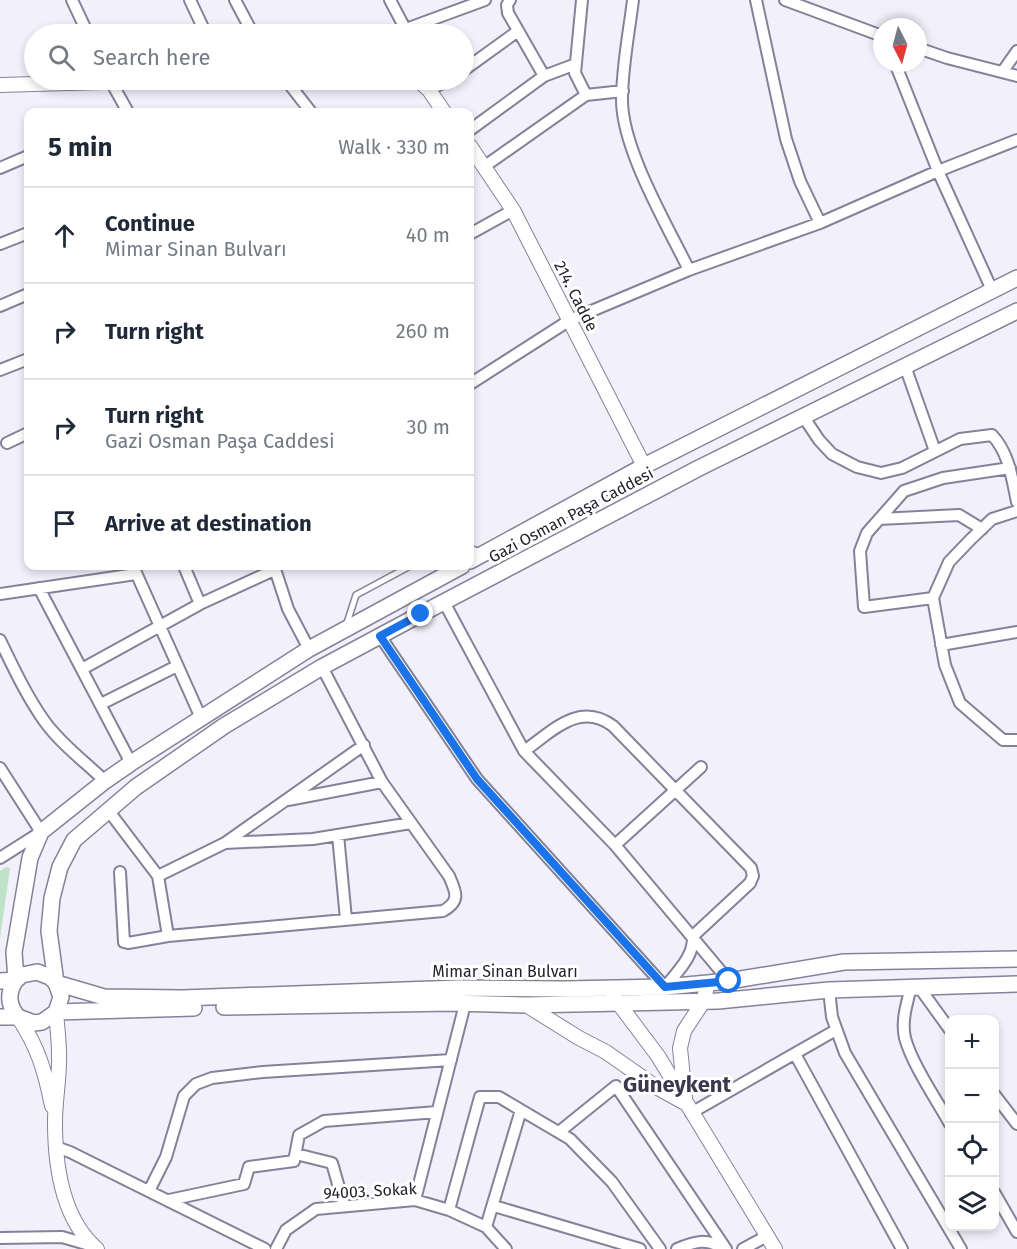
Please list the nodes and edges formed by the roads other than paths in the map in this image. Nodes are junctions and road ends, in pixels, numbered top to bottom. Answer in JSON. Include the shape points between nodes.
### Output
{"nodes":[{"id":1,"x":72,"y":0,"type":"edge"},
{"id":2,"x":190,"y":0,"type":"edge"},
{"id":3,"x":235,"y":0,"type":"edge"},
{"id":4,"x":390,"y":0,"type":"edge"},
{"id":5,"x":485,"y":0,"type":"edge"},
{"id":6,"x":510,"y":0,"type":"edge"},
{"id":7,"x":582,"y":0,"type":"edge"},
{"id":8,"x":633,"y":0,"type":"edge"},
{"id":9,"x":756,"y":0,"type":"edge"},
{"id":10,"x":785,"y":0,"type":"edge"},
{"id":11,"x":83,"y":24,"type":"edge"},
{"id":12,"x":201,"y":24,"type":"edge"},
{"id":13,"x":248,"y":24,"type":"edge"},
{"id":14,"x":403,"y":24,"type":"edge"},
{"id":15,"x":426,"y":24,"type":"edge"},
{"id":16,"x":518,"y":31,"type":"junction"},
{"id":17,"x":873,"y":33,"type":"edge"},
{"id":18,"x":927,"y":51,"type":"edge"},
{"id":19,"x":1017,"y":51,"type":"edge"},
{"id":20,"x":474,"y":63,"type":"edge"},
{"id":21,"x":576,"y":64,"type":"junction"},
{"id":22,"x":1003,"y":71,"type":"junction"},
{"id":23,"x":899,"y":72,"type":"edge"},
{"id":24,"x":544,"y":76,"type":"junction"},
{"id":25,"x":1017,"y":76,"type":"edge"},
{"id":26,"x":24,"y":84,"type":"edge"},
{"id":27,"x":0,"y":85,"type":"edge"},
{"id":28,"x":116,"y":90,"type":"edge"},
{"id":29,"x":294,"y":90,"type":"edge"},
{"id":30,"x":430,"y":90,"type":"edge"},
{"id":31,"x":623,"y":91,"type":"junction"},
{"id":32,"x":586,"y":95,"type":"junction"},
{"id":33,"x":126,"y":108,"type":"edge"},
{"id":34,"x":308,"y":108,"type":"edge"},
{"id":35,"x":441,"y":108,"type":"edge"},
{"id":36,"x":474,"y":127,"type":"edge"},
{"id":37,"x":1017,"y":140,"type":"edge"},
{"id":38,"x":474,"y":151,"type":"edge"},
{"id":39,"x":24,"y":158,"type":"edge"},
{"id":40,"x":485,"y":166,"type":"junction"},
{"id":41,"x":0,"y":168,"type":"edge"},
{"id":42,"x":938,"y":171,"type":"junction"},
{"id":43,"x":513,"y":210,"type":"junction"},
{"id":44,"x":820,"y":223,"type":"junction"},
{"id":45,"x":474,"y":232,"type":"edge"},
{"id":46,"x":24,"y":234,"type":"edge"},
{"id":47,"x":0,"y":243,"type":"edge"},
{"id":48,"x":689,"y":270,"type":"junction"},
{"id":49,"x":1017,"y":279,"type":"edge"},
{"id":50,"x":993,"y":290,"type":"junction"},
{"id":51,"x":24,"y":296,"type":"edge"},
{"id":52,"x":0,"y":306,"type":"edge"},
{"id":53,"x":1017,"y":310,"type":"edge"},
{"id":54,"x":570,"y":320,"type":"junction"},
{"id":55,"x":24,"y":361,"type":"edge"},
{"id":56,"x":905,"y":366,"type":"junction"},
{"id":57,"x":0,"y":370,"type":"edge"},
{"id":58,"x":474,"y":379,"type":"edge"},
{"id":59,"x":803,"y":416,"type":"junction"},
{"id":60,"x":24,"y":435,"type":"edge"},
{"id":61,"x":7,"y":443,"type":"dead end"},
{"id":62,"x":935,"y":451,"type":"junction"},
{"id":63,"x":644,"y":466,"type":"junction"},
{"id":64,"x":1010,"y":468,"type":"junction"},
{"id":65,"x":1017,"y":502,"type":"edge"},
{"id":66,"x":1017,"y":511,"type":"edge"},
{"id":67,"x":879,"y":519,"type":"junction"},
{"id":68,"x":982,"y":529,"type":"junction"},
{"id":69,"x":474,"y":549,"type":"edge"},
{"id":70,"x":485,"y":553,"type":"junction"},
{"id":71,"x":474,"y":559,"type":"edge"},
{"id":72,"x":135,"y":570,"type":"edge"},
{"id":73,"x":186,"y":570,"type":"edge"},
{"id":74,"x":270,"y":570,"type":"edge"},
{"id":75,"x":275,"y":570,"type":"edge"},
{"id":76,"x":403,"y":570,"type":"edge"},
{"id":77,"x":455,"y":570,"type":"edge"},
{"id":78,"x":39,"y":588,"type":"junction"},
{"id":79,"x":0,"y":594,"type":"edge"},
{"id":80,"x":933,"y":598,"type":"junction"},
{"id":81,"x":444,"y":602,"type":"junction"},
{"id":82,"x":200,"y":604,"type":"junction"},
{"id":83,"x":160,"y":626,"type":"junction"},
{"id":84,"x":345,"y":630,"type":"junction"},
{"id":85,"x":1017,"y":632,"type":"edge"},
{"id":86,"x":380,"y":636,"type":"junction"},
{"id":87,"x":0,"y":640,"type":"edge"},
{"id":88,"x":941,"y":645,"type":"junction"},
{"id":89,"x":309,"y":649,"type":"junction"},
{"id":90,"x":177,"y":666,"type":"junction"},
{"id":91,"x":322,"y":667,"type":"junction"},
{"id":92,"x":82,"y":669,"type":"junction"},
{"id":93,"x":101,"y":704,"type":"junction"},
{"id":94,"x":201,"y":718,"type":"junction"},
{"id":95,"x":1017,"y":740,"type":"edge"},
{"id":96,"x":364,"y":745,"type":"junction"},
{"id":97,"x":525,"y":751,"type":"junction"},
{"id":98,"x":131,"y":763,"type":"junction"},
{"id":99,"x":701,"y":767,"type":"dead end"},
{"id":100,"x":0,"y":768,"type":"edge"},
{"id":101,"x":105,"y":781,"type":"junction"},
{"id":102,"x":382,"y":782,"type":"junction"},
{"id":103,"x":675,"y":790,"type":"junction"},
{"id":104,"x":282,"y":802,"type":"junction"},
{"id":105,"x":108,"y":810,"type":"junction"},
{"id":106,"x":411,"y":823,"type":"junction"},
{"id":107,"x":41,"y":832,"type":"junction"},
{"id":108,"x":338,"y":835,"type":"junction"},
{"id":109,"x":225,"y":843,"type":"junction"},
{"id":110,"x":615,"y":844,"type":"junction"},
{"id":111,"x":0,"y":858,"type":"edge"},
{"id":112,"x":120,"y":872,"type":"dead end"},
{"id":113,"x":158,"y":876,"type":"junction"},
{"id":114,"x":346,"y":920,"type":"junction"},
{"id":115,"x":168,"y":936,"type":"junction"},
{"id":116,"x":693,"y":936,"type":"junction"},
{"id":117,"x":1017,"y":959,"type":"edge"},
{"id":118,"x":16,"y":980,"type":"junction"},
{"id":119,"x":0,"y":981,"type":"edge"},
{"id":120,"x":729,"y":981,"type":"junction"},
{"id":121,"x":56,"y":983,"type":"junction"},
{"id":122,"x":708,"y":983,"type":"junction"},
{"id":123,"x":1017,"y":984,"type":"edge"},
{"id":124,"x":665,"y":987,"type":"junction"},
{"id":125,"x":915,"y":987,"type":"junction"},
{"id":126,"x":605,"y":988,"type":"junction"},
{"id":127,"x":829,"y":990,"type":"junction"},
{"id":128,"x":656,"y":1002,"type":"junction"},
{"id":129,"x":703,"y":1002,"type":"junction"},
{"id":130,"x":619,"y":1003,"type":"junction"},
{"id":131,"x":465,"y":1004,"type":"junction"},
{"id":132,"x":526,"y":1005,"type":"junction"},
{"id":133,"x":56,"y":1012,"type":"junction"},
{"id":134,"x":0,"y":1017,"type":"edge"},
{"id":135,"x":18,"y":1017,"type":"junction"},
{"id":136,"x":945,"y":1024,"type":"edge"},
{"id":137,"x":836,"y":1030,"type":"junction"},
{"id":138,"x":795,"y":1054,"type":"junction"},
{"id":139,"x":451,"y":1060,"type":"junction"},
{"id":140,"x":999,"y":1101,"type":"edge"},
{"id":141,"x":688,"y":1108,"type":"junction"},
{"id":142,"x":521,"y":1110,"type":"junction"},
{"id":143,"x":437,"y":1112,"type":"junction"},
{"id":144,"x":55,"y":1120,"type":"junction"},
{"id":145,"x":949,"y":1123,"type":"edge"},
{"id":146,"x":1017,"y":1124,"type":"edge"},
{"id":147,"x":559,"y":1132,"type":"junction"},
{"id":148,"x":56,"y":1147,"type":"junction"},
{"id":149,"x":296,"y":1154,"type":"junction"},
{"id":150,"x":150,"y":1191,"type":"junction"},
{"id":151,"x":169,"y":1200,"type":"junction"},
{"id":152,"x":415,"y":1200,"type":"junction"},
{"id":153,"x":999,"y":1201,"type":"edge"},
{"id":154,"x":344,"y":1205,"type":"junction"},
{"id":155,"x":494,"y":1206,"type":"junction"},
{"id":156,"x":449,"y":1210,"type":"junction"},
{"id":157,"x":486,"y":1227,"type":"junction"},
{"id":158,"x":1017,"y":1232,"type":"edge"},
{"id":159,"x":767,"y":1236,"type":"junction"},
{"id":160,"x":0,"y":1238,"type":"edge"},
{"id":161,"x":95,"y":1247,"type":"edge"},
{"id":162,"x":265,"y":1249,"type":"edge"},
{"id":163,"x":276,"y":1249,"type":"edge"},
{"id":164,"x":506,"y":1249,"type":"edge"},
{"id":165,"x":640,"y":1249,"type":"edge"},
{"id":166,"x":660,"y":1249,"type":"edge"},
{"id":167,"x":677,"y":1249,"type":"edge"},
{"id":168,"x":725,"y":1249,"type":"edge"},
{"id":169,"x":743,"y":1249,"type":"edge"},
{"id":170,"x":775,"y":1249,"type":"edge"},
{"id":171,"x":902,"y":1249,"type":"edge"},
{"id":172,"x":961,"y":1249,"type":"edge"}],
"edges":[{"from":1,"to":11,"type":"street"},
{"from":2,"to":12,"type":"street"},
{"from":3,"to":13,"type":"street"},
{"from":4,"to":14,"type":"street"},
{"from":5,"to":15,"type":"street"},
{"from":6,"to":16,"type":"street","via":[[508,13]]},
{"from":7,"to":21,"type":"street"},
{"from":8,"to":31,"type":"street"},
{"from":9,"to":44,"type":"street","via":[[786,139]]},
{"from":10,"to":17,"type":"street"},
{"from":16,"to":20,"type":"street"},
{"from":16,"to":24,"type":"street"},
{"from":18,"to":22,"type":"street"},
{"from":19,"to":22,"type":"street"},
{"from":21,"to":24,"type":"street"},
{"from":21,"to":32,"type":"street","via":[[575,73]]},
{"from":22,"to":25,"type":"street"},
{"from":23,"to":42,"type":"street"},
{"from":24,"to":36,"type":"street"},
{"from":26,"to":27,"type":"street"},
{"from":28,"to":33,"type":"street"},
{"from":29,"to":34,"type":"street"},
{"from":30,"to":35,"type":"street"},
{"from":31,"to":32,"type":"street"},
{"from":31,"to":48,"type":"street","via":[[625,123],[638,166]]},
{"from":32,"to":40,"type":"street"},
{"from":37,"to":42,"type":"street"},
{"from":38,"to":40,"type":"street","name":"214. Cadde"},
{"from":39,"to":41,"type":"street"},
{"from":40,"to":43,"type":"street","name":"214. Cadde"},
{"from":42,"to":44,"type":"street"},
{"from":42,"to":50,"type":"street"},
{"from":43,"to":45,"type":"street"},
{"from":43,"to":54,"type":"street","name":"214. Cadde"},
{"from":44,"to":48,"type":"street"},
{"from":46,"to":47,"type":"street"},
{"from":48,"to":54,"type":"street"},
{"from":49,"to":50,"type":"main road","name":"Gazi Osman Paşa Caddesi"},
{"from":50,"to":63,"type":"main road","name":"Gazi Osman Paşa Caddesi"},
{"from":51,"to":52,"type":"street"},
{"from":53,"to":56,"type":"main road","name":"Gazi Osman Paşa Caddesi"},
{"from":54,"to":58,"type":"street"},
{"from":54,"to":63,"type":"street","name":"214. Cadde"},
{"from":55,"to":57,"type":"street"},
{"from":56,"to":59,"type":"main road","name":"Gazi Osman Paşa Caddesi"},
{"from":56,"to":62,"type":"street"},
{"from":59,"to":62,"type":"street","via":[[832,454],[857,467],[881,473],[902,468]]},
{"from":59,"to":81,"type":"main road","name":"Gazi Osman Paşa Caddesi"},
{"from":60,"to":61,"type":"street"},
{"from":62,"to":64,"type":"street","via":[[960,439],[992,435],[1001,444]]},
{"from":63,"to":70,"type":"main road","name":"Gazi Osman Paşa Caddesi"},
{"from":64,"to":65,"type":"street"},
{"from":64,"to":67,"type":"street","via":[[943,478],[904,491]]},
{"from":66,"to":68,"type":"street","via":[[992,519]]},
{"from":67,"to":68,"type":"street","via":[[958,515]]},
{"from":67,"to":80,"type":"street","via":[[867,533],[860,551],[864,607]]},
{"from":68,"to":80,"type":"street","via":[[949,562]]},
{"from":69,"to":70,"type":"lane"},
{"from":70,"to":71,"type":"main road","name":"Gazi Osman Paşa Caddesi"},
{"from":72,"to":78,"type":"street"},
{"from":72,"to":83,"type":"street"},
{"from":73,"to":82,"type":"street"},
{"from":74,"to":82,"type":"street"},
{"from":75,"to":89,"type":"street","via":[[288,609]]},
{"from":76,"to":84,"type":"lane","via":[[356,595]]},
{"from":77,"to":84,"type":"main road"},
{"from":78,"to":79,"type":"street"},
{"from":78,"to":92,"type":"street"},
{"from":80,"to":88,"type":"street"},
{"from":81,"to":86,"type":"main road","name":"Gazi Osman Paşa Caddesi"},
{"from":81,"to":97,"type":"street"},
{"from":82,"to":83,"type":"street"},
{"from":83,"to":90,"type":"street"},
{"from":83,"to":92,"type":"street"},
{"from":84,"to":89,"type":"main road"},
{"from":85,"to":88,"type":"street"},
{"from":86,"to":91,"type":"main road","name":"Gazi Osman Paşa Caddesi"},
{"from":86,"to":124,"type":"street","via":[[477,779]]},
{"from":87,"to":101,"type":"street","via":[[45,721]]},
{"from":88,"to":95,"type":"street","via":[[960,703],[1003,740]]},
{"from":89,"to":94,"type":"main road"},
{"from":90,"to":93,"type":"street"},
{"from":90,"to":94,"type":"street"},
{"from":91,"to":96,"type":"street"},
{"from":91,"to":105,"type":"main road","name":"Gazi Osman Paşa Caddesi","via":[[224,726]]},
{"from":92,"to":93,"type":"street"},
{"from":93,"to":98,"type":"street"},
{"from":94,"to":98,"type":"main road"},
{"from":96,"to":102,"type":"street"},
{"from":96,"to":104,"type":"street"},
{"from":97,"to":103,"type":"street","via":[[572,718],[602,718]]},
{"from":97,"to":110,"type":"street"},
{"from":98,"to":101,"type":"main road"},
{"from":99,"to":103,"type":"street"},
{"from":100,"to":107,"type":"street"},
{"from":101,"to":107,"type":"main road"},
{"from":102,"to":104,"type":"street"},
{"from":102,"to":106,"type":"street"},
{"from":103,"to":110,"type":"street"},
{"from":103,"to":116,"type":"street","via":[[751,868],[753,876]]},
{"from":104,"to":109,"type":"street"},
{"from":105,"to":113,"type":"street"},
{"from":105,"to":121,"type":"main road","name":"Gazi Osman Paşa Caddesi","via":[[74,840],[60,867],[49,931]]},
{"from":106,"to":108,"type":"street"},
{"from":106,"to":114,"type":"street","via":[[449,876],[456,900],[452,906],[443,911]]},
{"from":107,"to":111,"type":"street"},
{"from":107,"to":118,"type":"main road","via":[[30,858],[14,952]]},
{"from":108,"to":109,"type":"street"},
{"from":108,"to":114,"type":"street"},
{"from":109,"to":113,"type":"street"},
{"from":110,"to":116,"type":"street"},
{"from":112,"to":115,"type":"street","via":[[124,942]]},
{"from":113,"to":115,"type":"street"},
{"from":114,"to":115,"type":"street"},
{"from":116,"to":120,"type":"street"},
{"from":116,"to":124,"type":"street","via":[[694,946],[687,960]]},
{"from":117,"to":120,"type":"main road","name":"Mimar Sinan Bulvarı","via":[[844,962]]},
{"from":118,"to":119,"type":"main road","name":"Mimar Sinan Bulvarı"},
{"from":118,"to":121,"type":"main road","name":"Mimar Sinan Bulvarı","via":[[37,972]]},
{"from":118,"to":135,"type":"main road","via":[[9,995]]},
{"from":120,"to":122,"type":"main road","name":"Mimar Sinan Bulvarı"},
{"from":121,"to":126,"type":"main road","name":"Mimar Sinan Bulvarı","via":[[104,997],[183,998],[459,988]]},
{"from":121,"to":133,"type":"main road","via":[[61,997]]},
{"from":122,"to":124,"type":"main road","name":"Mimar Sinan Bulvarı"},
{"from":122,"to":129,"type":"street"},
{"from":123,"to":125,"type":"main road","name":"Mimar Sinan Bulvarı"},
{"from":124,"to":126,"type":"main road","name":"Mimar Sinan Bulvarı"},
{"from":124,"to":128,"type":"street"},
{"from":125,"to":127,"type":"main road","name":"Mimar Sinan Bulvarı"},
{"from":125,"to":136,"type":"street"},
{"from":125,"to":145,"type":"street","via":[[904,1018],[905,1037]]},
{"from":126,"to":130,"type":"street"},
{"from":127,"to":129,"type":"main road","name":"Mimar Sinan Bulvarı"},
{"from":127,"to":137,"type":"street"},
{"from":128,"to":129,"type":"main road","name":"Mimar Sinan Bulvarı"},
{"from":128,"to":130,"type":"main road","name":"Mimar Sinan Bulvarı"},
{"from":129,"to":141,"type":"street","via":[[684,1031],[680,1048]]},
{"from":130,"to":132,"type":"main road","name":"Mimar Sinan Bulvarı"},
{"from":130,"to":141,"type":"street","via":[[658,1056]]},
{"from":131,"to":132,"type":"main road","name":"Mimar Sinan Bulvarı"},
{"from":131,"to":133,"type":"main road","name":"Mimar Sinan Bulvarı"},
{"from":131,"to":139,"type":"street"},
{"from":132,"to":141,"type":"street","via":[[606,1052]]},
{"from":133,"to":135,"type":"main road","name":"Mimar Sinan Bulvarı","via":[[42,1022]]},
{"from":133,"to":144,"type":"street","via":[[59,1054]]},
{"from":134,"to":135,"type":"main road","name":"Mimar Sinan Bulvarı"},
{"from":135,"to":144,"type":"street","via":[[42,1060]]},
{"from":137,"to":138,"type":"street"},
{"from":137,"to":172,"type":"street","via":[[845,1053]]},
{"from":138,"to":141,"type":"street"},
{"from":138,"to":171,"type":"street"},
{"from":139,"to":143,"type":"street"},
{"from":139,"to":150,"type":"street","via":[[262,1072],[212,1078],[196,1084],[184,1096],[166,1157]]},
{"from":140,"to":146,"type":"street"},
{"from":141,"to":159,"type":"street"},
{"from":142,"to":147,"type":"street"},
{"from":142,"to":155,"type":"street"},
{"from":142,"to":156,"type":"street","via":[[499,1097],[480,1097]]},
{"from":143,"to":149,"type":"street","via":[[324,1121],[300,1135]]},
{"from":143,"to":152,"type":"street"},
{"from":144,"to":148,"type":"street"},
{"from":147,"to":166,"type":"street","via":[[612,1182]]},
{"from":147,"to":168,"type":"street","via":[[616,1086]]},
{"from":148,"to":150,"type":"street"},
{"from":148,"to":161,"type":"street","via":[[72,1217]]},
{"from":149,"to":151,"type":"street","via":[[294,1161],[249,1167],[244,1184]]},
{"from":149,"to":154,"type":"street","via":[[332,1163]]},
{"from":150,"to":151,"type":"street"},
{"from":151,"to":162,"type":"street"},
{"from":152,"to":154,"type":"street","name":"94003. Sokak"},
{"from":152,"to":156,"type":"street","name":"94003. Sokak"},
{"from":153,"to":158,"type":"street"},
{"from":154,"to":163,"type":"street","name":"94003. Sokak","via":[[316,1209],[302,1218],[286,1230]]},
{"from":155,"to":157,"type":"street"},
{"from":155,"to":165,"type":"street"},
{"from":156,"to":157,"type":"street","name":"94003. Sokak"},
{"from":157,"to":164,"type":"street","name":"94003. Sokak"},
{"from":159,"to":169,"type":"street"},
{"from":159,"to":170,"type":"street"},
{"from":160,"to":161,"type":"street","via":[[62,1237]]},
{"from":167,"to":168,"type":"street","via":[[705,1241]]}]}
